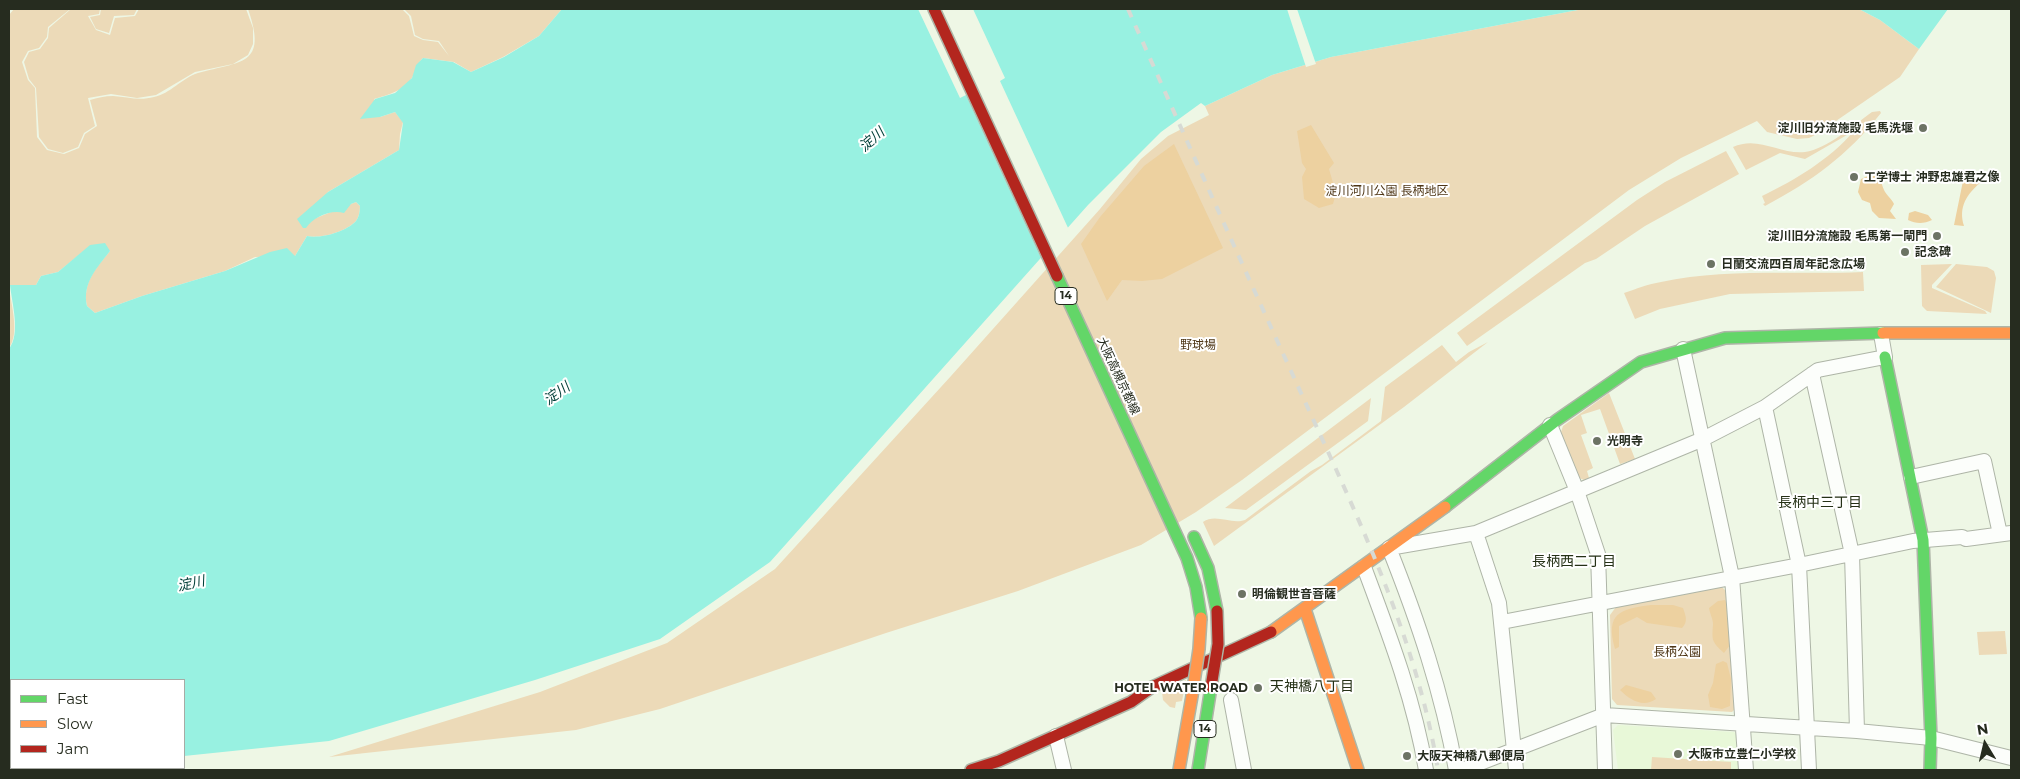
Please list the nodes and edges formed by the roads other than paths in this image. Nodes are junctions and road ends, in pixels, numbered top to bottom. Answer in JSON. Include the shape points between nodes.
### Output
{"nodes":[{"id":1,"x":934,"y":9,"type":"edge"},
{"id":2,"x":2011,"y":333,"type":"edge"},
{"id":3,"x":1881,"y":334,"type":"junction"},
{"id":4,"x":1683,"y":349,"type":"junction"},
{"id":5,"x":1885,"y":357,"type":"junction"},
{"id":6,"x":1812,"y":374,"type":"junction"},
{"id":7,"x":1764,"y":407,"type":"junction"},
{"id":8,"x":1550,"y":425,"type":"junction"},
{"id":9,"x":1703,"y":439,"type":"junction"},
{"id":10,"x":1911,"y":477,"type":"junction"},
{"id":11,"x":1577,"y":491,"type":"junction"},
{"id":12,"x":1188,"y":524,"type":"dead end"},
{"id":13,"x":1476,"y":533,"type":"junction"},
{"id":14,"x":2006,"y":533,"type":"edge"},
{"id":15,"x":1923,"y":540,"type":"junction"},
{"id":16,"x":1389,"y":548,"type":"junction"},
{"id":17,"x":1852,"y":554,"type":"junction"},
{"id":18,"x":1799,"y":565,"type":"junction"},
{"id":19,"x":1364,"y":567,"type":"junction"},
{"id":20,"x":1732,"y":577,"type":"junction"},
{"id":21,"x":1600,"y":602,"type":"junction"},
{"id":22,"x":1305,"y":609,"type":"junction"},
{"id":23,"x":1502,"y":622,"type":"junction"},
{"id":24,"x":1231,"y":700,"type":"dead end"},
{"id":25,"x":1604,"y":715,"type":"junction"},
{"id":26,"x":1744,"y":723,"type":"junction"},
{"id":27,"x":1807,"y":728,"type":"junction"},
{"id":28,"x":1857,"y":731,"type":"junction"},
{"id":29,"x":1056,"y":736,"type":"junction"},
{"id":30,"x":1931,"y":738,"type":"junction"},
{"id":31,"x":1514,"y":748,"type":"junction"},
{"id":32,"x":2011,"y":758,"type":"edge"},
{"id":33,"x":1931,"y":769,"type":"edge"},
{"id":34,"x":971,"y":770,"type":"edge"},
{"id":35,"x":1064,"y":770,"type":"edge"},
{"id":36,"x":1179,"y":770,"type":"edge"},
{"id":37,"x":1198,"y":770,"type":"edge"},
{"id":38,"x":1244,"y":770,"type":"edge"},
{"id":39,"x":1358,"y":770,"type":"edge"},
{"id":40,"x":1426,"y":770,"type":"edge"},
{"id":41,"x":1456,"y":770,"type":"edge"},
{"id":42,"x":1462,"y":770,"type":"edge"},
{"id":43,"x":1516,"y":770,"type":"edge"},
{"id":44,"x":1606,"y":770,"type":"edge"},
{"id":45,"x":1746,"y":770,"type":"edge"},
{"id":46,"x":1810,"y":770,"type":"edge"}],
"edges":[{"from":1,"to":36,"type":"street","name":"大阪高槻京都線","number":"14","bridge":true,"via":[[1187,558],[1196,584],[1202,618],[1200,649]]},
{"from":2,"to":3,"type":"street"},
{"from":3,"to":4,"type":"street","via":[[1725,338]]},
{"from":3,"to":5,"type":"street"},
{"from":4,"to":8,"type":"street","via":[[1641,362]]},
{"from":4,"to":9,"type":"street"},
{"from":5,"to":6,"type":"street","via":[[1818,370]]},
{"from":5,"to":10,"type":"street"},
{"from":6,"to":7,"type":"street"},
{"from":6,"to":17,"type":"street"},
{"from":7,"to":9,"type":"street"},
{"from":7,"to":18,"type":"street"},
{"from":8,"to":11,"type":"street"},
{"from":8,"to":16,"type":"street"},
{"from":9,"to":11,"type":"street"},
{"from":9,"to":20,"type":"street"},
{"from":10,"to":14,"type":"street","via":[[1984,461]]},
{"from":10,"to":15,"type":"street"},
{"from":11,"to":13,"type":"street"},
{"from":11,"to":21,"type":"street","via":[[1598,554]]},
{"from":12,"to":37,"type":"street","number":"14","bridge":true,"via":[[1210,575],[1218,644]]},
{"from":13,"to":16,"type":"street"},
{"from":13,"to":23,"type":"street"},
{"from":14,"to":15,"type":"street"},
{"from":15,"to":17,"type":"street"},
{"from":15,"to":30,"type":"street"},
{"from":16,"to":19,"type":"street"},
{"from":16,"to":41,"type":"street","via":[[1430,659]]},
{"from":17,"to":18,"type":"street"},
{"from":17,"to":28,"type":"street"},
{"from":18,"to":20,"type":"street"},
{"from":18,"to":27,"type":"street"},
{"from":19,"to":22,"type":"street"},
{"from":19,"to":40,"type":"street","via":[[1404,675]]},
{"from":20,"to":21,"type":"street"},
{"from":20,"to":26,"type":"street"},
{"from":21,"to":23,"type":"street"},
{"from":21,"to":25,"type":"street"},
{"from":22,"to":29,"type":"street","via":[[1267,635],[1152,687],[1131,702]]},
{"from":22,"to":39,"type":"street"},
{"from":23,"to":31,"type":"street"},
{"from":24,"to":38,"type":"street"},
{"from":25,"to":26,"type":"street"},
{"from":25,"to":31,"type":"street"},
{"from":25,"to":44,"type":"street"},
{"from":26,"to":27,"type":"street"},
{"from":26,"to":45,"type":"street"},
{"from":27,"to":28,"type":"street"},
{"from":27,"to":46,"type":"street"},
{"from":28,"to":30,"type":"street"},
{"from":29,"to":34,"type":"street"},
{"from":29,"to":35,"type":"street"},
{"from":30,"to":32,"type":"street"},
{"from":30,"to":33,"type":"street"},
{"from":31,"to":42,"type":"street"},
{"from":31,"to":43,"type":"street"}]}
